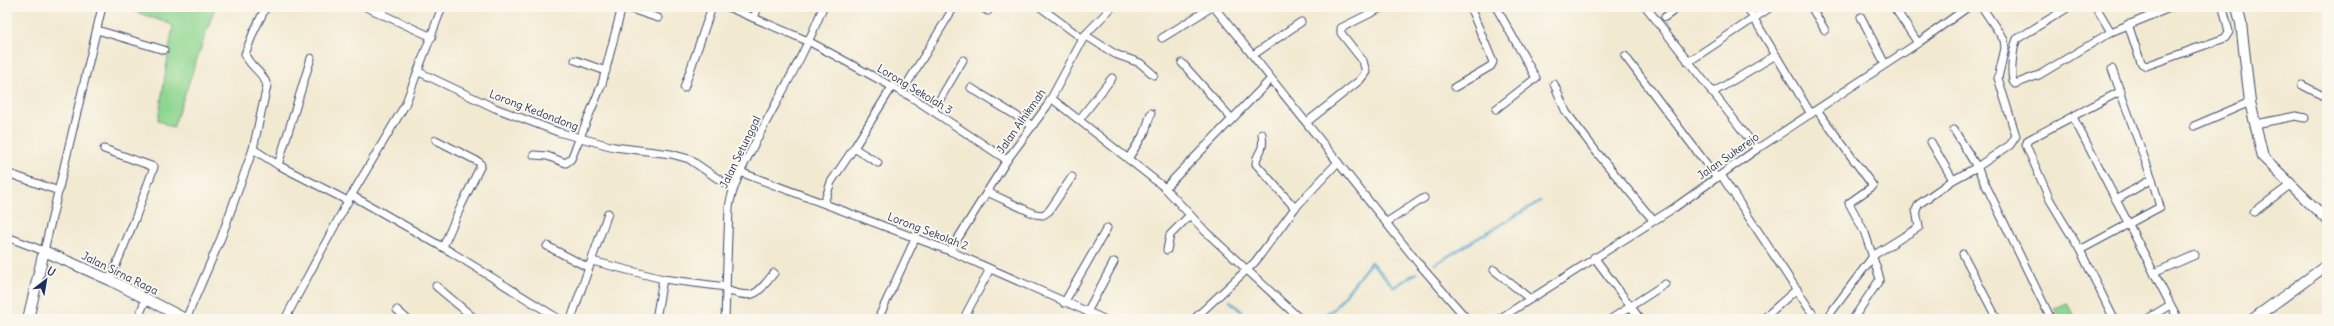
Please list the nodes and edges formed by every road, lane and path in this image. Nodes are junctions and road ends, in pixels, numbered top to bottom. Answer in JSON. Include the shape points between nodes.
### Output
{"nodes":[{"id":1,"x":102,"y":7,"type":"edge"},
{"id":2,"x":266,"y":7,"type":"edge"},
{"id":3,"x":366,"y":7,"type":"edge"},
{"id":4,"x":384,"y":7,"type":"edge"},
{"id":5,"x":442,"y":7,"type":"edge"},
{"id":6,"x":623,"y":7,"type":"edge"},
{"id":7,"x":712,"y":7,"type":"edge"},
{"id":8,"x":728,"y":7,"type":"edge"},
{"id":9,"x":758,"y":7,"type":"edge"},
{"id":10,"x":823,"y":7,"type":"edge"},
{"id":11,"x":954,"y":7,"type":"edge"},
{"id":12,"x":1040,"y":7,"type":"edge"},
{"id":13,"x":1112,"y":7,"type":"edge"},
{"id":14,"x":1213,"y":7,"type":"edge"},
{"id":15,"x":1383,"y":7,"type":"edge"},
{"id":16,"x":1470,"y":7,"type":"edge"},
{"id":17,"x":1496,"y":7,"type":"edge"},
{"id":18,"x":1646,"y":7,"type":"edge"},
{"id":19,"x":1679,"y":7,"type":"edge"},
{"id":20,"x":1747,"y":7,"type":"edge"},
{"id":21,"x":1771,"y":7,"type":"edge"},
{"id":22,"x":1811,"y":7,"type":"edge"},
{"id":23,"x":1894,"y":7,"type":"edge"},
{"id":24,"x":1968,"y":7,"type":"edge"},
{"id":25,"x":1982,"y":7,"type":"edge"},
{"id":26,"x":2069,"y":7,"type":"edge"},
{"id":27,"x":2096,"y":7,"type":"edge"},
{"id":28,"x":2172,"y":7,"type":"edge"},
{"id":29,"x":2223,"y":7,"type":"edge"},
{"id":30,"x":2237,"y":7,"type":"edge"},
{"id":31,"x":1102,"y":10,"type":"edge"},
{"id":32,"x":1365,"y":10,"type":"edge"},
{"id":33,"x":382,"y":15,"type":"junction"},
{"id":34,"x":1665,"y":17,"type":"dead end"},
{"id":35,"x":1861,"y":17,"type":"dead end"},
{"id":36,"x":658,"y":18,"type":"dead end"},
{"id":37,"x":754,"y":18,"type":"junction"},
{"id":38,"x":1753,"y":18,"type":"junction"},
{"id":39,"x":1301,"y":22,"type":"dead end"},
{"id":40,"x":2128,"y":24,"type":"junction"},
{"id":41,"x":97,"y":30,"type":"junction"},
{"id":42,"x":1825,"y":30,"type":"dead end"},
{"id":43,"x":2111,"y":32,"type":"junction"},
{"id":44,"x":432,"y":37,"type":"junction"},
{"id":45,"x":1084,"y":37,"type":"junction"},
{"id":46,"x":1162,"y":38,"type":"dead end"},
{"id":47,"x":810,"y":42,"type":"junction"},
{"id":48,"x":1918,"y":43,"type":"junction"},
{"id":49,"x":164,"y":50,"type":"dead end"},
{"id":50,"x":1776,"y":54,"type":"junction"},
{"id":51,"x":1253,"y":55,"type":"junction"},
{"id":52,"x":1625,"y":56,"type":"dead end"},
{"id":53,"x":312,"y":58,"type":"dead end"},
{"id":54,"x":575,"y":60,"type":"dead end"},
{"id":55,"x":963,"y":60,"type":"dead end"},
{"id":56,"x":1688,"y":62,"type":"junction"},
{"id":57,"x":1182,"y":63,"type":"dead end"},
{"id":58,"x":1885,"y":64,"type":"junction"},
{"id":59,"x":2112,"y":69,"type":"dead end"},
{"id":60,"x":606,"y":71,"type":"junction"},
{"id":61,"x":419,"y":72,"type":"junction"},
{"id":62,"x":1154,"y":75,"type":"dead end"},
{"id":63,"x":1112,"y":78,"type":"dead end"},
{"id":64,"x":1271,"y":79,"type":"junction"},
{"id":65,"x":1554,"y":84,"type":"dead end"},
{"id":66,"x":2302,"y":85,"type":"dead end"},
{"id":67,"x":892,"y":87,"type":"junction"},
{"id":68,"x":1455,"y":87,"type":"dead end"},
{"id":69,"x":684,"y":88,"type":"dead end"},
{"id":70,"x":971,"y":88,"type":"dead end"},
{"id":71,"x":2121,"y":91,"type":"junction"},
{"id":72,"x":902,"y":92,"type":"junction"},
{"id":73,"x":1712,"y":93,"type":"junction"},
{"id":74,"x":1051,"y":98,"type":"junction"},
{"id":75,"x":2327,"y":98,"type":"edge"},
{"id":76,"x":2250,"y":102,"type":"junction"},
{"id":77,"x":1496,"y":109,"type":"dead end"},
{"id":78,"x":933,"y":111,"type":"junction"},
{"id":79,"x":1814,"y":112,"type":"junction"},
{"id":80,"x":1151,"y":113,"type":"dead end"},
{"id":81,"x":2073,"y":117,"type":"junction"},
{"id":82,"x":2305,"y":118,"type":"dead end"},
{"id":83,"x":1232,"y":119,"type":"junction"},
{"id":84,"x":1079,"y":120,"type":"junction"},
{"id":85,"x":1307,"y":122,"type":"junction"},
{"id":86,"x":2255,"y":124,"type":"junction"},
{"id":87,"x":1033,"y":126,"type":"junction"},
{"id":88,"x":2194,"y":126,"type":"dead end"},
{"id":89,"x":1954,"y":130,"type":"dead end"},
{"id":90,"x":1262,"y":134,"type":"dead end"},
{"id":91,"x":580,"y":139,"type":"junction"},
{"id":92,"x":436,"y":140,"type":"dead end"},
{"id":93,"x":1931,"y":142,"type":"dead end"},
{"id":94,"x":854,"y":148,"type":"junction"},
{"id":95,"x":104,"y":149,"type":"dead end"},
{"id":96,"x":253,"y":149,"type":"junction"},
{"id":97,"x":1757,"y":149,"type":"junction"},
{"id":98,"x":534,"y":155,"type":"dead end"},
{"id":99,"x":1128,"y":159,"type":"junction"},
{"id":100,"x":1007,"y":160,"type":"junction"},
{"id":101,"x":1338,"y":162,"type":"junction"},
{"id":102,"x":878,"y":163,"type":"dead end"},
{"id":103,"x":278,"y":165,"type":"junction"},
{"id":104,"x":1977,"y":167,"type":"junction"},
{"id":105,"x":740,"y":172,"type":"junction"},
{"id":106,"x":7,"y":173,"type":"edge"},
{"id":107,"x":1072,"y":177,"type":"dead end"},
{"id":108,"x":1719,"y":177,"type":"junction"},
{"id":109,"x":2152,"y":179,"type":"junction"},
{"id":110,"x":1953,"y":180,"type":"junction"},
{"id":111,"x":2290,"y":185,"type":"junction"},
{"id":112,"x":1165,"y":188,"type":"junction"},
{"id":113,"x":733,"y":189,"type":"junction"},
{"id":114,"x":59,"y":191,"type":"junction"},
{"id":115,"x":987,"y":192,"type":"junction"},
{"id":116,"x":350,"y":198,"type":"junction"},
{"id":117,"x":1424,"y":198,"type":"dead end"},
{"id":118,"x":2116,"y":200,"type":"junction"},
{"id":119,"x":824,"y":204,"type":"junction"},
{"id":120,"x":1296,"y":208,"type":"junction"},
{"id":121,"x":2254,"y":212,"type":"dead end"},
{"id":122,"x":608,"y":213,"type":"dead end"},
{"id":123,"x":1190,"y":215,"type":"junction"},
{"id":124,"x":1653,"y":220,"type":"junction"},
{"id":125,"x":2327,"y":220,"type":"edge"},
{"id":126,"x":1387,"y":222,"type":"junction"},
{"id":127,"x":2129,"y":225,"type":"junction"},
{"id":128,"x":1107,"y":228,"type":"dead end"},
{"id":129,"x":7,"y":237,"type":"edge"},
{"id":130,"x":916,"y":237,"type":"junction"},
{"id":131,"x":546,"y":246,"type":"dead end"},
{"id":132,"x":443,"y":247,"type":"junction"},
{"id":133,"x":1167,"y":250,"type":"dead end"},
{"id":134,"x":2080,"y":250,"type":"junction"},
{"id":135,"x":44,"y":251,"type":"junction"},
{"id":136,"x":950,"y":251,"type":"junction"},
{"id":137,"x":1963,"y":254,"type":"dead end"},
{"id":138,"x":1874,"y":255,"type":"junction"},
{"id":139,"x":2195,"y":255,"type":"dead end"},
{"id":140,"x":1594,"y":258,"type":"junction"},
{"id":141,"x":1114,"y":262,"type":"dead end"},
{"id":142,"x":590,"y":264,"type":"junction"},
{"id":143,"x":2327,"y":264,"type":"edge"},
{"id":144,"x":990,"y":270,"type":"junction"},
{"id":145,"x":1247,"y":270,"type":"junction"},
{"id":146,"x":1494,"y":270,"type":"dead end"},
{"id":147,"x":2154,"y":272,"type":"junction"},
{"id":148,"x":774,"y":273,"type":"dead end"},
{"id":149,"x":663,"y":278,"type":"junction"},
{"id":150,"x":110,"y":280,"type":"junction"},
{"id":151,"x":1665,"y":284,"type":"dead end"},
{"id":152,"x":436,"y":286,"type":"dead end"},
{"id":153,"x":726,"y":288,"type":"junction"},
{"id":154,"x":1797,"y":289,"type":"junction"},
{"id":155,"x":146,"y":298,"type":"junction"},
{"id":156,"x":1530,"y":299,"type":"junction"},
{"id":157,"x":1064,"y":303,"type":"junction"},
{"id":158,"x":2170,"y":305,"type":"junction"},
{"id":159,"x":1632,"y":307,"type":"junction"},
{"id":160,"x":396,"y":310,"type":"dead end"},
{"id":161,"x":1087,"y":312,"type":"junction"},
{"id":162,"x":966,"y":314,"type":"dead end"},
{"id":163,"x":1298,"y":317,"type":"dead end"},
{"id":164,"x":28,"y":319,"type":"edge"},
{"id":165,"x":138,"y":319,"type":"edge"},
{"id":166,"x":185,"y":319,"type":"edge"},
{"id":167,"x":285,"y":319,"type":"edge"},
{"id":168,"x":407,"y":319,"type":"edge"},
{"id":169,"x":474,"y":319,"type":"edge"},
{"id":170,"x":559,"y":319,"type":"edge"},
{"id":171,"x":571,"y":319,"type":"edge"},
{"id":172,"x":656,"y":319,"type":"edge"},
{"id":173,"x":725,"y":319,"type":"edge"},
{"id":174,"x":878,"y":319,"type":"edge"},
{"id":175,"x":1104,"y":319,"type":"edge"},
{"id":176,"x":1194,"y":319,"type":"edge"},
{"id":177,"x":1467,"y":319,"type":"edge"},
{"id":178,"x":1499,"y":319,"type":"edge"},
{"id":179,"x":1611,"y":319,"type":"edge"},
{"id":180,"x":1640,"y":319,"type":"edge"},
{"id":181,"x":1763,"y":319,"type":"edge"},
{"id":182,"x":1816,"y":319,"type":"edge"},
{"id":183,"x":1826,"y":319,"type":"edge"},
{"id":184,"x":1853,"y":319,"type":"edge"},
{"id":185,"x":1997,"y":319,"type":"edge"},
{"id":186,"x":2051,"y":319,"type":"edge"},
{"id":187,"x":2114,"y":319,"type":"edge"},
{"id":188,"x":2147,"y":319,"type":"edge"},
{"id":189,"x":2178,"y":319,"type":"edge"},
{"id":190,"x":2252,"y":319,"type":"edge"}],
"edges":[{"from":1,"to":41,"type":"street"},
{"from":2,"to":96,"type":"street","via":[[245,54],[247,60],[266,80],[267,86]]},
{"from":3,"to":33,"type":"street"},
{"from":4,"to":33,"type":"street"},
{"from":5,"to":44,"type":"street"},
{"from":6,"to":36,"type":"street"},
{"from":6,"to":60,"type":"street"},
{"from":7,"to":69,"type":"street"},
{"from":8,"to":37,"type":"street","name":"Lorong Sekolah 3"},
{"from":9,"to":37,"type":"street"},
{"from":10,"to":47,"type":"street","name":"Jalan Setunggal"},
{"from":11,"to":72,"type":"street"},
{"from":12,"to":45,"type":"street"},
{"from":13,"to":31,"type":"street","name":"Jalan Alhikmah"},
{"from":14,"to":46,"type":"street"},
{"from":14,"to":51,"type":"street"},
{"from":15,"to":32,"type":"street"},
{"from":16,"to":68,"type":"street","via":[[1493,62],[1491,66]]},
{"from":17,"to":77,"type":"street","via":[[1536,78]]},
{"from":18,"to":56,"type":"street"},
{"from":19,"to":34,"type":"street"},
{"from":20,"to":38,"type":"street"},
{"from":21,"to":38,"type":"street"},
{"from":22,"to":42,"type":"street"},
{"from":23,"to":48,"type":"street"},
{"from":24,"to":48,"type":"street","name":"Jalan Sukerejo"},
{"from":25,"to":104,"type":"street","via":[[2004,40],[2005,48],[1998,78],[2016,136],[2010,145]]},
{"from":26,"to":43,"type":"street","via":[[2017,39],[2012,73],[2015,84],[2039,75]]},
{"from":27,"to":43,"type":"street"},
{"from":28,"to":40,"type":"street"},
{"from":29,"to":40,"type":"street","via":[[2229,32],[2225,38],[2146,66],[2141,63]]},
{"from":30,"to":76,"type":"street"},
{"from":31,"to":45,"type":"street","name":"Jalan Alhikmah"},
{"from":32,"to":85,"type":"street","via":[[1344,25],[1340,31],[1363,61],[1366,67],[1364,77]]},
{"from":33,"to":44,"type":"street"},
{"from":35,"to":58,"type":"street"},
{"from":37,"to":47,"type":"street","name":"Lorong Sekolah 3"},
{"from":38,"to":50,"type":"street"},
{"from":38,"to":56,"type":"street"},
{"from":39,"to":51,"type":"street"},
{"from":40,"to":43,"type":"street"},
{"from":41,"to":49,"type":"street"},
{"from":41,"to":114,"type":"street"},
{"from":44,"to":61,"type":"street"},
{"from":45,"to":62,"type":"street","via":[[1115,54],[1140,63]]},
{"from":45,"to":74,"type":"street","name":"Jalan Alhikmah"},
{"from":47,"to":67,"type":"street","name":"Lorong Sekolah 3"},
{"from":47,"to":105,"type":"street","name":"Jalan Setunggal"},
{"from":48,"to":58,"type":"street","name":"Jalan Sukerejo"},
{"from":50,"to":73,"type":"street"},
{"from":50,"to":79,"type":"street"},
{"from":51,"to":64,"type":"street"},
{"from":52,"to":108,"type":"street"},
{"from":53,"to":103,"type":"street"},
{"from":54,"to":60,"type":"street"},
{"from":55,"to":78,"type":"street"},
{"from":56,"to":73,"type":"street"},
{"from":57,"to":83,"type":"street"},
{"from":58,"to":79,"type":"street","name":"Jalan Sukerejo"},
{"from":59,"to":71,"type":"street"},
{"from":60,"to":91,"type":"street"},
{"from":61,"to":91,"type":"street","name":"Lorong Kedondong","via":[[495,108],[544,128]]},
{"from":61,"to":116,"type":"street","via":[[392,129]]},
{"from":63,"to":84,"type":"street"},
{"from":64,"to":83,"type":"street"},
{"from":64,"to":85,"type":"street"},
{"from":65,"to":124,"type":"street","via":[[1571,118]]},
{"from":66,"to":75,"type":"street"},
{"from":67,"to":72,"type":"street","name":"Lorong Sekolah 3"},
{"from":67,"to":94,"type":"street"},
{"from":70,"to":87,"type":"street"},
{"from":71,"to":81,"type":"street"},
{"from":71,"to":109,"type":"street"},
{"from":72,"to":78,"type":"street","name":"Lorong Sekolah 3"},
{"from":73,"to":97,"type":"street"},
{"from":74,"to":84,"type":"street"},
{"from":74,"to":87,"type":"street","name":"Jalan Alhikmah"},
{"from":76,"to":86,"type":"street"},
{"from":76,"to":88,"type":"street"},
{"from":78,"to":100,"type":"street","name":"Lorong Sekolah 3"},
{"from":79,"to":97,"type":"street","name":"Jalan Sukerejo"},
{"from":79,"to":138,"type":"street","via":[[1873,186],[1849,203]]},
{"from":80,"to":99,"type":"street","via":[[1146,132]]},
{"from":81,"to":118,"type":"street"},
{"from":81,"to":134,"type":"street","via":[[2028,140],[2026,145],[2050,200]]},
{"from":82,"to":86,"type":"street","via":[[2296,116]]},
{"from":83,"to":112,"type":"street"},
{"from":84,"to":99,"type":"street"},
{"from":85,"to":101,"type":"street"},
{"from":86,"to":111,"type":"street","via":[[2264,157]]},
{"from":87,"to":100,"type":"street","name":"Jalan Alhikmah"},
{"from":89,"to":104,"type":"street"},
{"from":90,"to":120,"type":"street","via":[[1263,147],[1256,164]]},
{"from":91,"to":98,"type":"street","via":[[569,162]]},
{"from":91,"to":113,"type":"street","name":"Lorong Kedondong","via":[[624,149],[680,155],[699,164]]},
{"from":92,"to":132,"type":"street","via":[[481,165]]},
{"from":93,"to":110,"type":"street"},
{"from":94,"to":102,"type":"street"},
{"from":94,"to":119,"type":"street","via":[[831,182]]},
{"from":95,"to":150,"type":"street","via":[[154,167]]},
{"from":96,"to":103,"type":"street"},
{"from":96,"to":166,"type":"street","via":[[221,238]]},
{"from":97,"to":108,"type":"street","name":"Jalan Sukerejo"},
{"from":99,"to":112,"type":"street"},
{"from":100,"to":115,"type":"street","name":"Jalan Alhikmah"},
{"from":101,"to":120,"type":"street"},
{"from":101,"to":126,"type":"street"},
{"from":103,"to":116,"type":"street"},
{"from":104,"to":110,"type":"street"},
{"from":104,"to":186,"type":"street"},
{"from":105,"to":113,"type":"street","name":"Jalan Setunggal"},
{"from":105,"to":119,"type":"street","name":"Lorong Sekolah 2"},
{"from":106,"to":114,"type":"street"},
{"from":107,"to":115,"type":"street","via":[[1043,215],[1035,214]]},
{"from":108,"to":124,"type":"street","name":"Jalan Sukerejo"},
{"from":108,"to":154,"type":"street"},
{"from":109,"to":118,"type":"street"},
{"from":109,"to":127,"type":"street","via":[[2160,207]]},
{"from":110,"to":138,"type":"street","via":[[1918,206],[1918,228]]},
{"from":111,"to":121,"type":"street"},
{"from":111,"to":125,"type":"street"},
{"from":112,"to":123,"type":"street"},
{"from":113,"to":153,"type":"street","name":"Jalan Setunggal","via":[[729,207]]},
{"from":114,"to":135,"type":"street"},
{"from":115,"to":136,"type":"street","name":"Jalan Alhikmah"},
{"from":116,"to":132,"type":"street"},
{"from":116,"to":167,"type":"street"},
{"from":117,"to":126,"type":"street"},
{"from":118,"to":127,"type":"street"},
{"from":119,"to":130,"type":"street","name":"Lorong Sekolah 2"},
{"from":120,"to":145,"type":"street"},
{"from":122,"to":142,"type":"street"},
{"from":123,"to":133,"type":"street","via":[[1170,235]]},
{"from":123,"to":145,"type":"street"},
{"from":124,"to":140,"type":"street","name":"Jalan Sukerejo"},
{"from":126,"to":177,"type":"street","via":[[1419,264]]},
{"from":127,"to":134,"type":"street"},
{"from":127,"to":147,"type":"street"},
{"from":128,"to":157,"type":"street"},
{"from":129,"to":135,"type":"street"},
{"from":130,"to":136,"type":"street","name":"Lorong Sekolah 2"},
{"from":130,"to":174,"type":"street"},
{"from":131,"to":142,"type":"street"},
{"from":132,"to":170,"type":"street"},
{"from":134,"to":187,"type":"street"},
{"from":135,"to":150,"type":"street","name":"Jalan Sirna Raga"},
{"from":135,"to":164,"type":"street"},
{"from":136,"to":144,"type":"street","name":"Lorong Sekolah 2"},
{"from":137,"to":185,"type":"street"},
{"from":138,"to":183,"type":"street"},
{"from":138,"to":184,"type":"street","via":[[1880,282]]},
{"from":139,"to":147,"type":"street"},
{"from":140,"to":156,"type":"street","name":"Jalan Sukerejo"},
{"from":140,"to":159,"type":"street"},
{"from":141,"to":161,"type":"street"},
{"from":142,"to":149,"type":"street"},
{"from":142,"to":171,"type":"street"},
{"from":143,"to":190,"type":"street"},
{"from":144,"to":157,"type":"street","name":"Lorong Sekolah 2"},
{"from":144,"to":162,"type":"street"},
{"from":145,"to":163,"type":"street"},
{"from":145,"to":176,"type":"street"},
{"from":146,"to":156,"type":"street"},
{"from":147,"to":158,"type":"street"},
{"from":148,"to":153,"type":"street","via":[[752,296],[744,296]]},
{"from":149,"to":153,"type":"street"},
{"from":149,"to":172,"type":"street"},
{"from":150,"to":155,"type":"street","name":"Jalan Sirna Raga"},
{"from":151,"to":159,"type":"street"},
{"from":152,"to":169,"type":"street"},
{"from":153,"to":173,"type":"street","name":"Jalan Setunggal"},
{"from":154,"to":181,"type":"street"},
{"from":154,"to":182,"type":"street"},
{"from":155,"to":165,"type":"street"},
{"from":155,"to":166,"type":"street","name":"Jalan Sirna Raga"},
{"from":156,"to":178,"type":"street","name":"Jalan Sukerejo"},
{"from":157,"to":161,"type":"street","name":"Lorong Sekolah 2"},
{"from":158,"to":188,"type":"street"},
{"from":158,"to":189,"type":"street"},
{"from":159,"to":179,"type":"street"},
{"from":159,"to":180,"type":"street"},
{"from":160,"to":168,"type":"street"},
{"from":161,"to":175,"type":"street","name":"Lorong Sekolah 2"}]}
